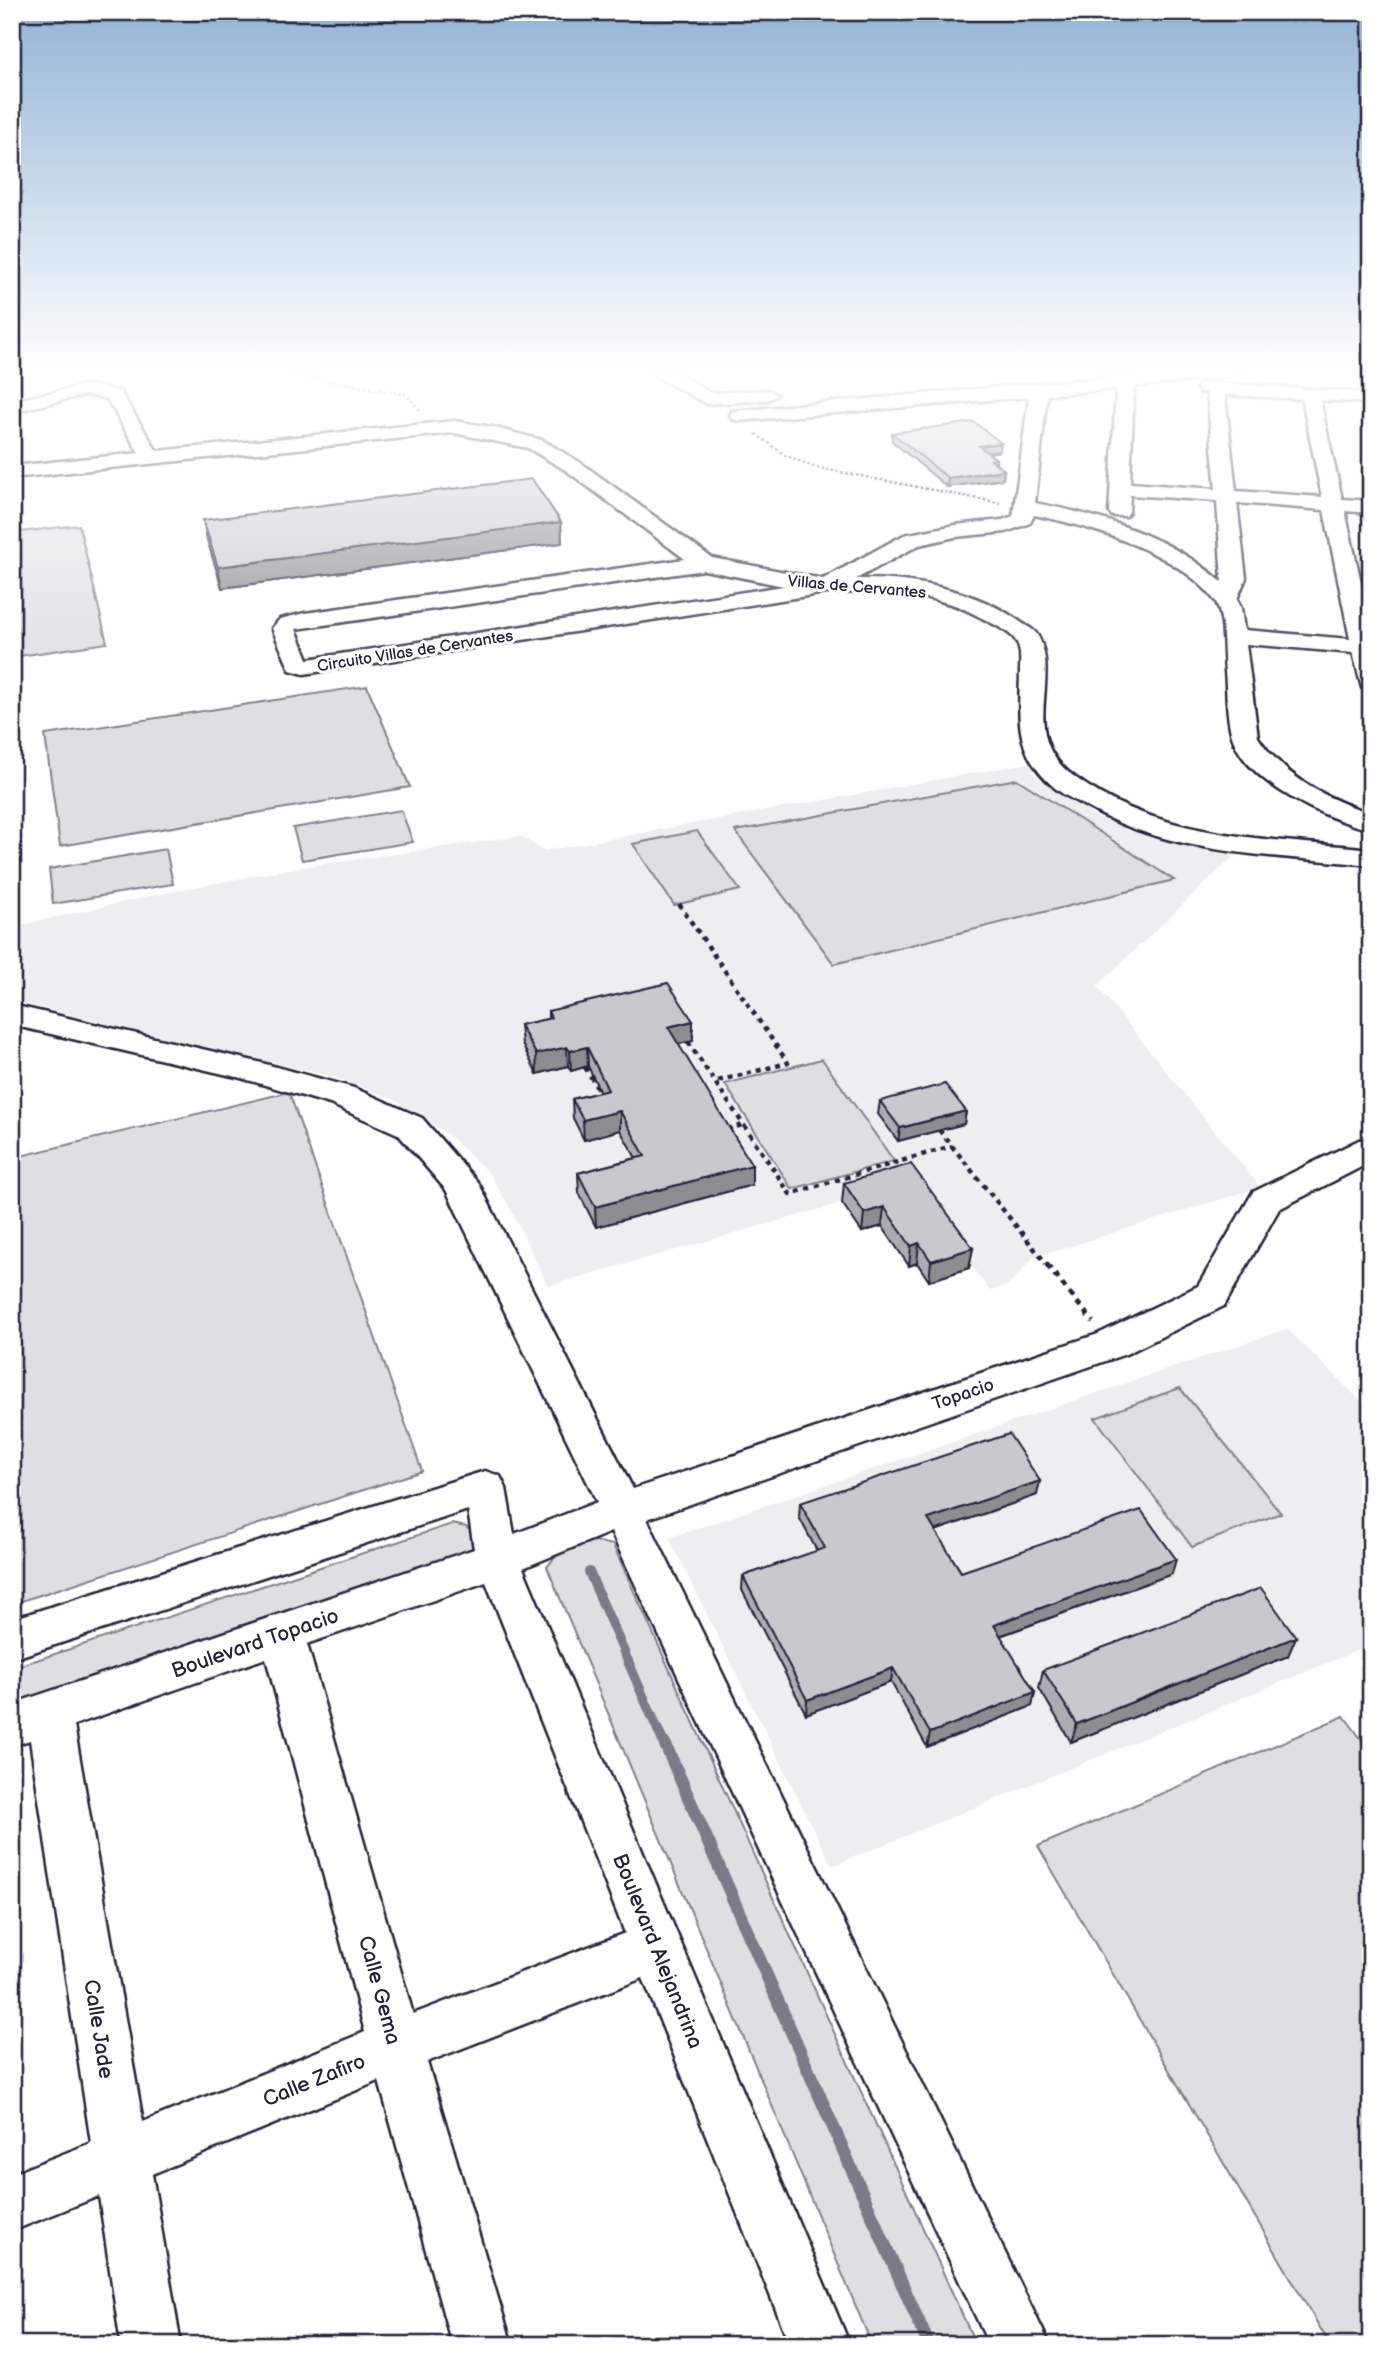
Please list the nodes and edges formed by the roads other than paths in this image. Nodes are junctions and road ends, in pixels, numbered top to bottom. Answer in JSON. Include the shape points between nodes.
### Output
{"nodes":[{"id":1,"x":592,"y":480,"type":"edge"},
{"id":2,"x":1027,"y":480,"type":"edge"},
{"id":3,"x":1120,"y":480,"type":"edge"},
{"id":4,"x":1224,"y":480,"type":"edge"},
{"id":5,"x":1328,"y":480,"type":"edge"},
{"id":6,"x":1120,"y":488,"type":"junction"},
{"id":7,"x":1226,"y":496,"type":"junction"},
{"id":8,"x":1333,"y":504,"type":"junction"},
{"id":9,"x":1024,"y":507,"type":"junction"},
{"id":10,"x":1371,"y":507,"type":"edge"},
{"id":11,"x":1118,"y":528,"type":"junction"},
{"id":12,"x":704,"y":563,"type":"junction"},
{"id":13,"x":826,"y":586,"type":"junction"},
{"id":14,"x":1226,"y":597,"type":"junction"},
{"id":15,"x":1233,"y":636,"type":"junction"},
{"id":16,"x":1367,"y":648,"type":"edge"},
{"id":17,"x":1371,"y":683,"type":"edge"},
{"id":18,"x":1371,"y":822,"type":"edge"},
{"id":19,"x":1371,"y":857,"type":"edge"},
{"id":20,"x":12,"y":1015,"type":"edge"},
{"id":21,"x":1371,"y":1148,"type":"edge"},
{"id":22,"x":622,"y":1510,"type":"junction"},
{"id":23,"x":497,"y":1558,"type":"junction"},
{"id":24,"x":282,"y":1634,"type":"junction"},
{"id":25,"x":12,"y":1639,"type":"edge"},
{"id":26,"x":31,"y":1719,"type":"edge"},
{"id":27,"x":656,"y":1947,"type":"junction"},
{"id":28,"x":396,"y":2047,"type":"junction"},
{"id":29,"x":119,"y":2159,"type":"junction"},
{"id":30,"x":12,"y":2203,"type":"edge"},
{"id":31,"x":151,"y":2345,"type":"edge"},
{"id":32,"x":482,"y":2345,"type":"edge"},
{"id":33,"x":820,"y":2345,"type":"edge"},
{"id":34,"x":1020,"y":2345,"type":"edge"}],
"edges":[{"from":1,"to":12,"type":"street"},
{"from":2,"to":9,"type":"street"},
{"from":3,"to":6,"type":"street"},
{"from":4,"to":7,"type":"street"},
{"from":5,"to":8,"type":"street"},
{"from":6,"to":7,"type":"street"},
{"from":6,"to":11,"type":"street"},
{"from":7,"to":8,"type":"street"},
{"from":7,"to":14,"type":"street","via":[[1235,578]]},
{"from":8,"to":10,"type":"street"},
{"from":8,"to":16,"type":"street"},
{"from":9,"to":11,"type":"street"},
{"from":9,"to":13,"type":"street","via":[[1023,520],[912,540]]},
{"from":11,"to":14,"type":"street","via":[[1173,555]]},
{"from":12,"to":13,"type":"street","name":"Villas de Cervantes"},
{"from":12,"to":13,"type":"street","name":"Circuito Villas de Cervantes","via":[[305,620],[284,628],[298,666],[304,667]]},
{"from":13,"to":19,"type":"street","name":"Villas de Cervantes","via":[[882,585],[957,598],[1004,620],[1027,637],[1032,654],[1034,743],[1052,771],[1098,804],[1147,826],[1203,839]]},
{"from":14,"to":15,"type":"street"},
{"from":15,"to":16,"type":"street"},
{"from":15,"to":18,"type":"street","via":[[1245,737],[1253,753],[1277,778],[1307,796]]},
{"from":16,"to":17,"type":"street"},
{"from":20,"to":22,"type":"street","via":[[246,1069],[342,1096],[410,1126],[461,1184]]},
{"from":21,"to":22,"type":"street","name":"Topacio","via":[[1266,1201],[1211,1296],[1112,1344]]},
{"from":22,"to":23,"type":"street","name":"Topacio"},
{"from":22,"to":34,"type":"street"},
{"from":23,"to":24,"type":"street","name":"Boulevard Topacio"},
{"from":23,"to":25,"type":"street","name":"Boulevard Alejandrina","via":[[485,1488]]},
{"from":23,"to":27,"type":"street","name":"Boulevard Alejandrina"},
{"from":24,"to":26,"type":"street","name":"Boulevard Topacio"},
{"from":24,"to":28,"type":"street","name":"Calle Gema"},
{"from":26,"to":29,"type":"street","name":"Calle Jade"},
{"from":27,"to":28,"type":"street","name":"Calle Zafiro"},
{"from":27,"to":33,"type":"street","name":"Boulevard Alejandrina"},
{"from":28,"to":29,"type":"street","name":"Calle Zafiro"},
{"from":28,"to":32,"type":"street","name":"Calle Gema"},
{"from":29,"to":30,"type":"street","name":"Calle Zafiro"},
{"from":29,"to":31,"type":"street","name":"Calle Jade"}]}
